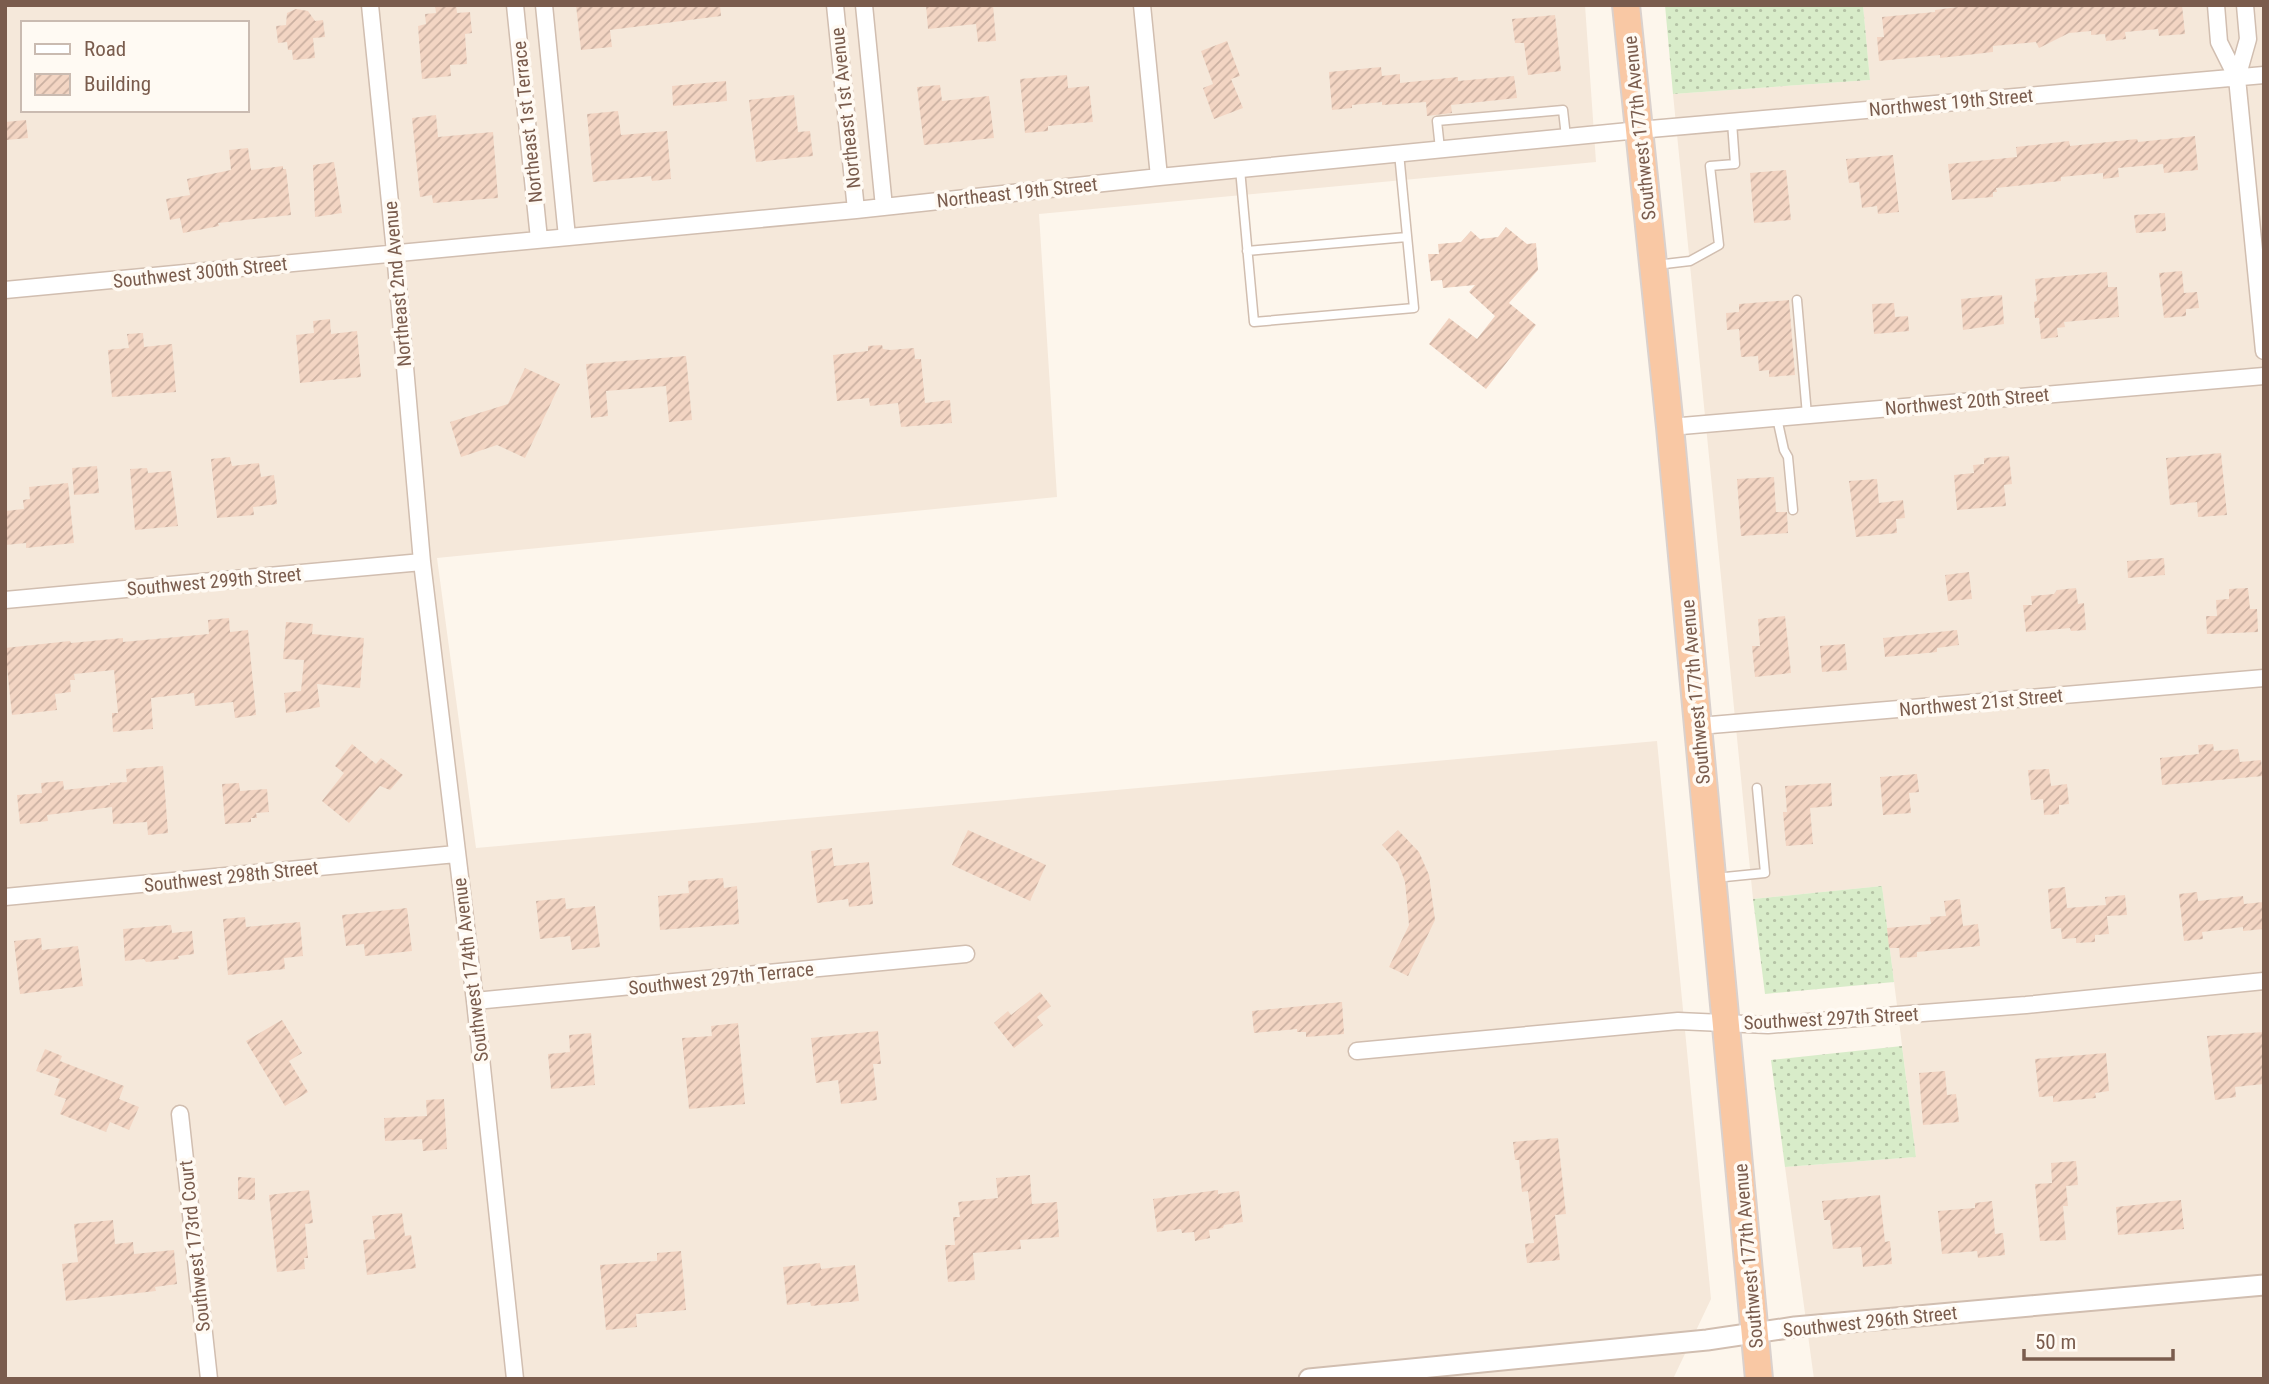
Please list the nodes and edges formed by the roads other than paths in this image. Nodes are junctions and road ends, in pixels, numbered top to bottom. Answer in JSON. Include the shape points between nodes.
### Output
{"nodes":[{"id":1,"x":370,"y":5,"type":"edge"},
{"id":2,"x":515,"y":5,"type":"edge"},
{"id":3,"x":544,"y":5,"type":"edge"},
{"id":4,"x":835,"y":5,"type":"edge"},
{"id":5,"x":864,"y":5,"type":"edge"},
{"id":6,"x":1142,"y":5,"type":"edge"},
{"id":7,"x":1626,"y":5,"type":"edge"},
{"id":8,"x":2216,"y":5,"type":"edge"},
{"id":9,"x":2245,"y":5,"type":"edge"},
{"id":10,"x":2264,"y":75,"type":"edge"},
{"id":11,"x":2237,"y":78,"type":"junction"},
{"id":12,"x":1732,"y":122,"type":"junction"},
{"id":13,"x":1639,"y":130,"type":"junction"},
{"id":14,"x":1566,"y":137,"type":"junction"},
{"id":15,"x":1440,"y":149,"type":"junction"},
{"id":16,"x":1399,"y":153,"type":"junction"},
{"id":17,"x":1240,"y":169,"type":"junction"},
{"id":18,"x":1159,"y":177,"type":"junction"},
{"id":19,"x":884,"y":207,"type":"junction"},
{"id":20,"x":856,"y":210,"type":"junction"},
{"id":21,"x":567,"y":237,"type":"junction"},
{"id":22,"x":1407,"y":237,"type":"junction"},
{"id":23,"x":539,"y":239,"type":"junction"},
{"id":24,"x":1247,"y":251,"type":"junction"},
{"id":25,"x":395,"y":252,"type":"junction"},
{"id":26,"x":1653,"y":265,"type":"junction"},
{"id":27,"x":5,"y":290,"type":"edge"},
{"id":28,"x":1797,"y":300,"type":"dead end"},
{"id":29,"x":2264,"y":351,"type":"edge"},
{"id":30,"x":2264,"y":376,"type":"edge"},
{"id":31,"x":1807,"y":415,"type":"junction"},
{"id":32,"x":1777,"y":418,"type":"junction"},
{"id":33,"x":1670,"y":426,"type":"junction"},
{"id":34,"x":1793,"y":510,"type":"dead end"},
{"id":35,"x":422,"y":562,"type":"junction"},
{"id":36,"x":5,"y":600,"type":"edge"},
{"id":37,"x":2264,"y":678,"type":"edge"},
{"id":38,"x":1699,"y":726,"type":"junction"},
{"id":39,"x":1757,"y":788,"type":"dead end"},
{"id":40,"x":456,"y":854,"type":"junction"},
{"id":41,"x":1712,"y":878,"type":"junction"},
{"id":42,"x":5,"y":897,"type":"edge"},
{"id":43,"x":967,"y":954,"type":"dead end"},
{"id":44,"x":2264,"y":981,"type":"edge"},
{"id":45,"x":475,"y":1002,"type":"junction"},
{"id":46,"x":1725,"y":1023,"type":"junction"},
{"id":47,"x":1357,"y":1051,"type":"dead end"},
{"id":48,"x":180,"y":1114,"type":"dead end"},
{"id":49,"x":2264,"y":1285,"type":"edge"},
{"id":50,"x":1754,"y":1334,"type":"junction"},
{"id":51,"x":209,"y":1379,"type":"edge"},
{"id":52,"x":515,"y":1379,"type":"edge"},
{"id":53,"x":1309,"y":1379,"type":"edge"},
{"id":54,"x":1759,"y":1379,"type":"edge"}],
"edges":[{"from":1,"to":25,"type":"street","name":"Northeast 2nd Avenue"},
{"from":2,"to":23,"type":"street","name":"Northeast 1st Terrace"},
{"from":3,"to":21,"type":"street","name":"Northeast 1st Terrace"},
{"from":4,"to":20,"type":"street","name":"Northeast 1st Avenue"},
{"from":5,"to":19,"type":"street","name":"Northeast 1st Avenue"},
{"from":6,"to":18,"type":"street"},
{"from":7,"to":13,"type":"highway","name":"Southwest 177th Avenue"},
{"from":8,"to":11,"type":"street","via":[[2219,41]]},
{"from":9,"to":11,"type":"street","via":[[2248,39]]},
{"from":10,"to":11,"type":"street","name":"Northwest 19th Street"},
{"from":11,"to":12,"type":"street","name":"Northwest 19th Street"},
{"from":11,"to":29,"type":"street"},
{"from":12,"to":13,"type":"street","name":"Northwest 19th Street"},
{"from":12,"to":26,"type":"lane","via":[[1735,164],[1710,166],[1718,245],[1690,261]]},
{"from":13,"to":14,"type":"street","name":"Northeast 19th Street"},
{"from":13,"to":26,"type":"highway","name":"Southwest 177th Avenue"},
{"from":14,"to":15,"type":"street","name":"Northeast 19th Street"},
{"from":14,"to":15,"type":"lane","via":[[1563,110],[1437,121]]},
{"from":15,"to":16,"type":"street","name":"Northeast 19th Street"},
{"from":16,"to":17,"type":"street","name":"Northeast 19th Street"},
{"from":16,"to":22,"type":"lane"},
{"from":17,"to":18,"type":"street","name":"Northeast 19th Street"},
{"from":17,"to":24,"type":"lane"},
{"from":18,"to":19,"type":"street","name":"Northeast 19th Street"},
{"from":19,"to":20,"type":"street","name":"Northeast 19th Street"},
{"from":20,"to":21,"type":"street","name":"Northeast 19th Street"},
{"from":21,"to":23,"type":"street","name":"Northeast 19th Street"},
{"from":22,"to":24,"type":"lane"},
{"from":22,"to":24,"type":"lane","via":[[1414,308],[1347,314],[1254,322]]},
{"from":23,"to":25,"type":"street","name":"Northeast 19th Street"},
{"from":25,"to":27,"type":"street","name":"Southwest 300th Street"},
{"from":25,"to":35,"type":"street","name":"Northeast 2nd Avenue"},
{"from":26,"to":33,"type":"highway","name":"Southwest 177th Avenue"},
{"from":28,"to":31,"type":"lane"},
{"from":30,"to":31,"type":"street","name":"Northwest 20th Street"},
{"from":31,"to":32,"type":"street","name":"Northwest 20th Street"},
{"from":32,"to":33,"type":"street","name":"Northwest 20th Street"},
{"from":32,"to":34,"type":"lane","via":[[1788,457]]},
{"from":33,"to":38,"type":"highway","name":"Southwest 177th Avenue"},
{"from":35,"to":36,"type":"street","name":"Southwest 299th Street"},
{"from":35,"to":40,"type":"street","name":"Southwest 174th Avenue"},
{"from":37,"to":38,"type":"street","name":"Northwest 21st Street"},
{"from":38,"to":41,"type":"highway","name":"Southwest 177th Avenue"},
{"from":39,"to":41,"type":"lane","via":[[1765,873]]},
{"from":40,"to":42,"type":"street","name":"Southwest 298th Street"},
{"from":40,"to":45,"type":"street","name":"Southwest 174th Avenue"},
{"from":41,"to":46,"type":"highway","name":"Southwest 177th Avenue"},
{"from":43,"to":45,"type":"street","name":"Southwest 297th Terrace"},
{"from":44,"to":46,"type":"street","name":"Southwest 297th Street","via":[[1768,1025]]},
{"from":45,"to":52,"type":"street","name":"Southwest 174th Avenue"},
{"from":46,"to":47,"type":"street","name":"Southwest 297th Street","via":[[1678,1021]]},
{"from":46,"to":50,"type":"highway","name":"Southwest 177th Avenue"},
{"from":48,"to":51,"type":"street","name":"Southwest 173rd Court"},
{"from":49,"to":50,"type":"street","name":"Southwest 296th Street"},
{"from":50,"to":53,"type":"street","name":"Southwest 296th Street"},
{"from":50,"to":54,"type":"highway","name":"Southwest 177th Avenue"}]}
